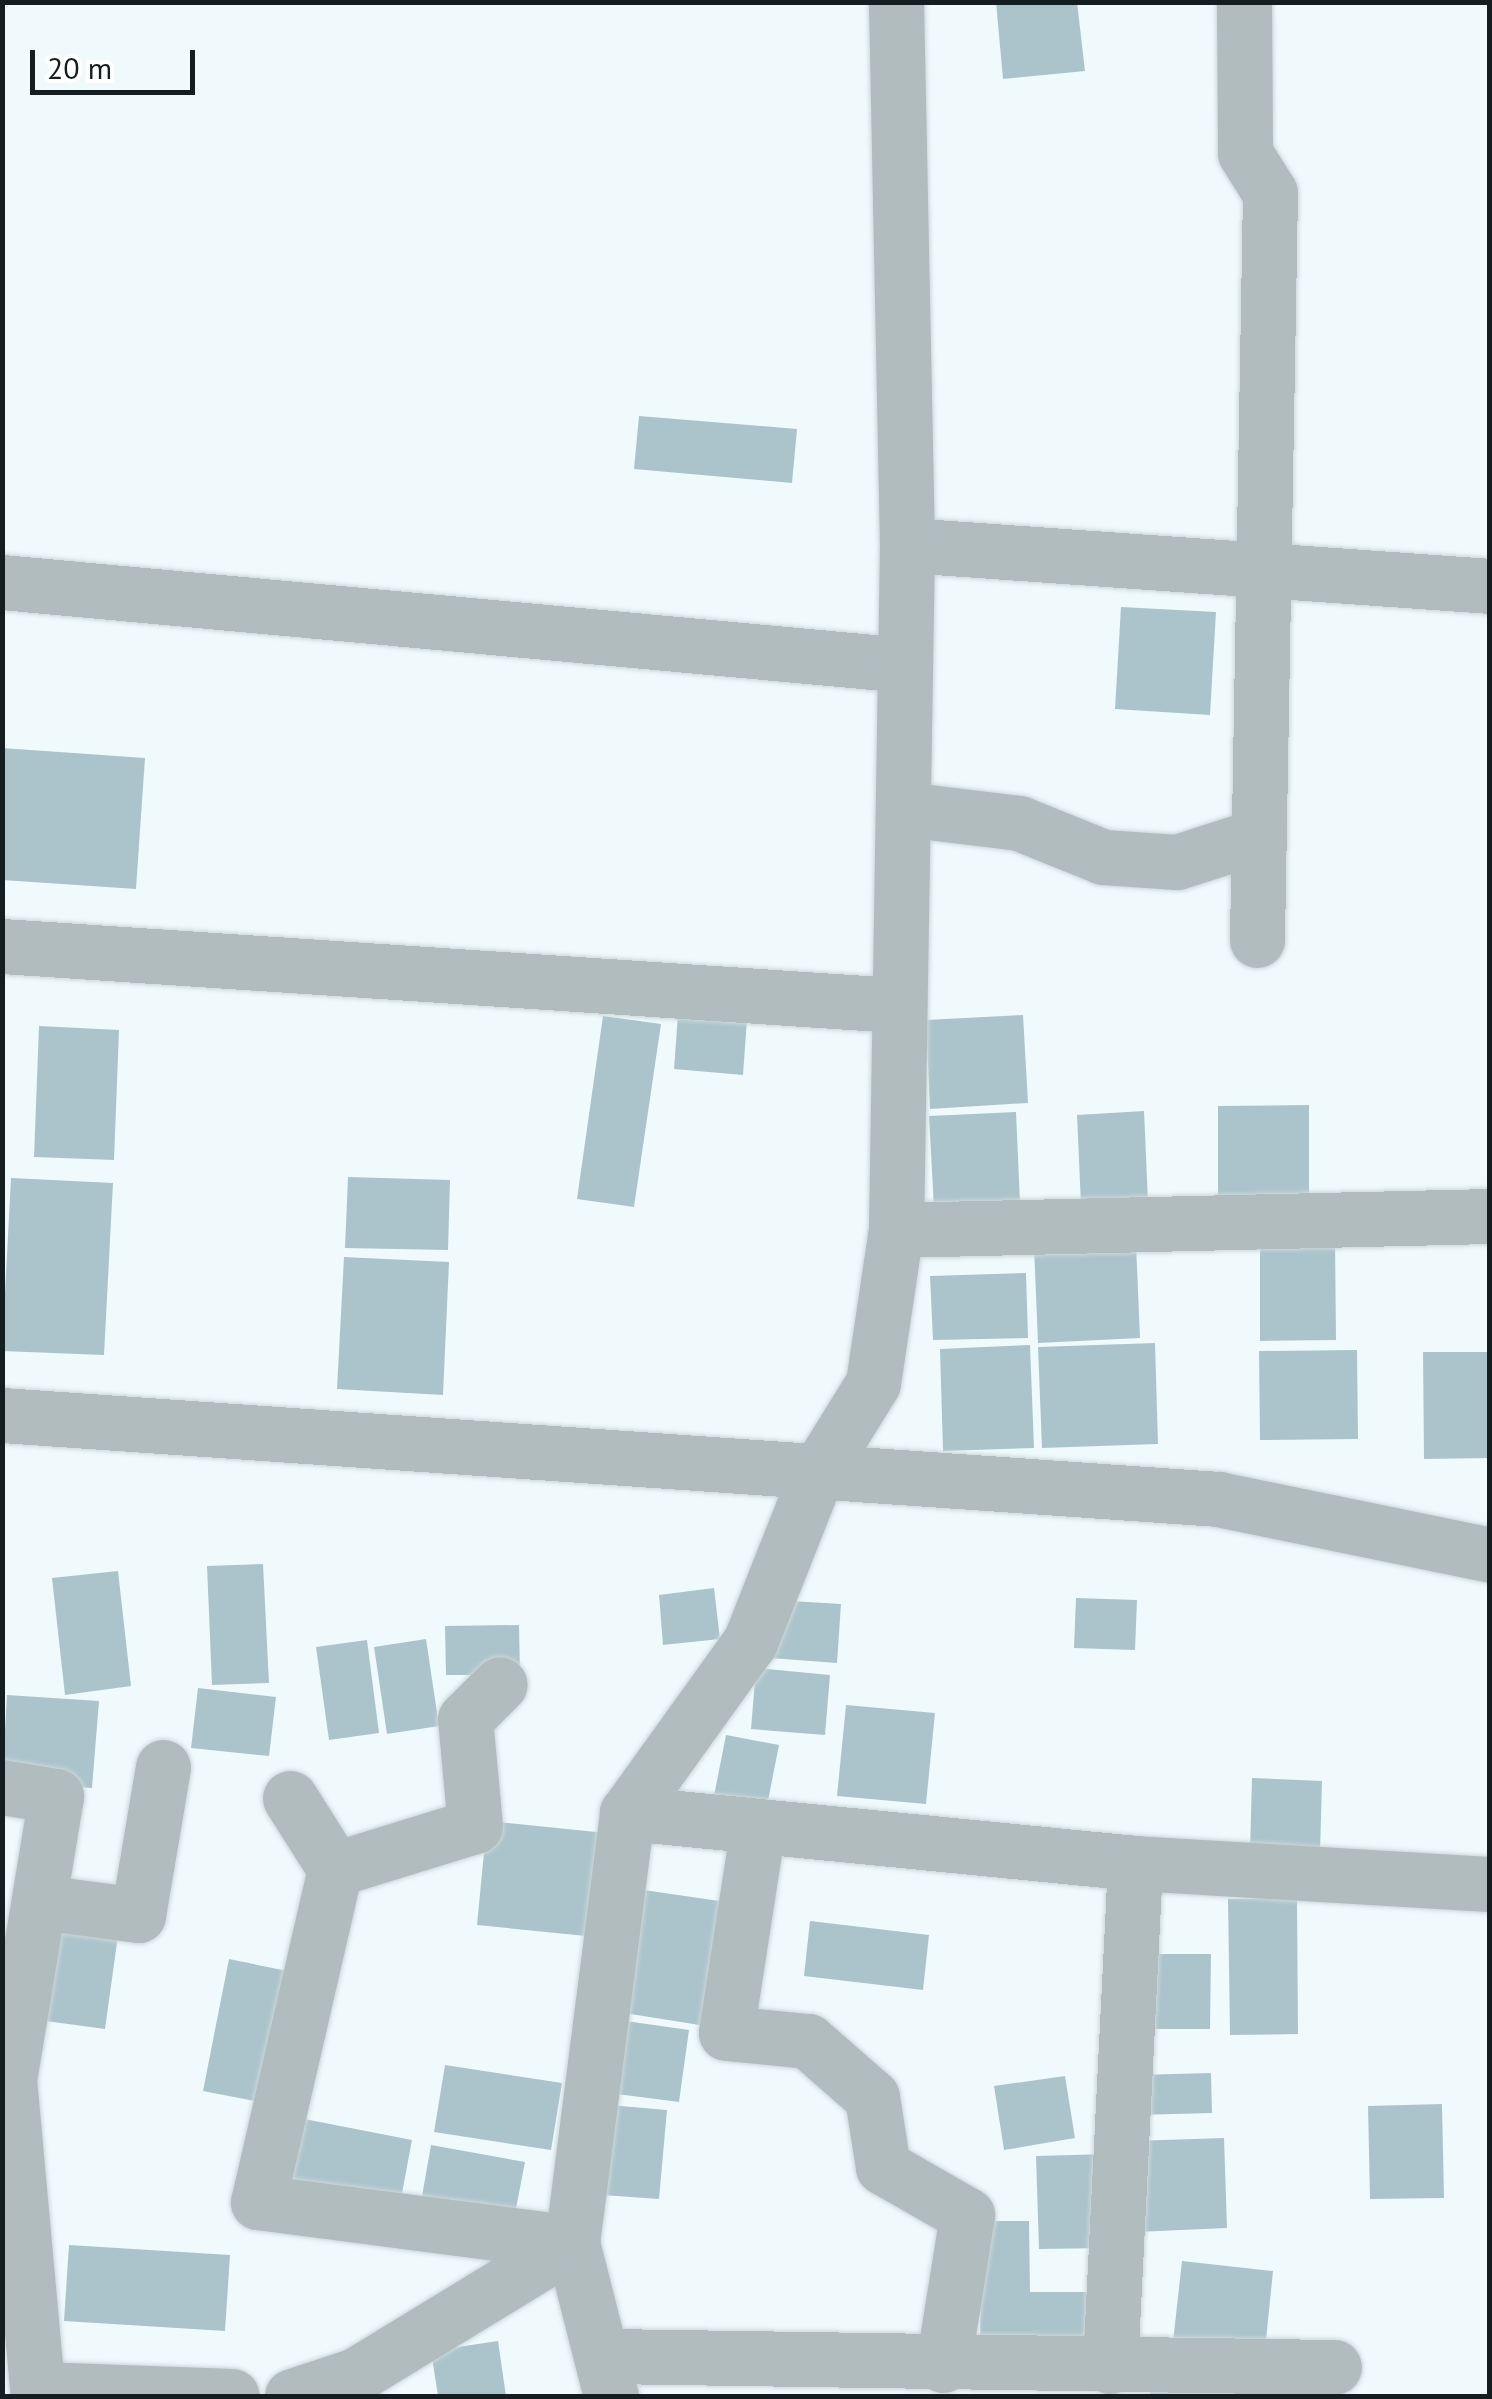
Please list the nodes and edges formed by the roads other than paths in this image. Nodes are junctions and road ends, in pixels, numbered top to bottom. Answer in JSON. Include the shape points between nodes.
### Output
{"nodes":[{"id":1,"x":896,"y":2,"type":"edge"},
{"id":2,"x":1244,"y":2,"type":"edge"},
{"id":3,"x":906,"y":546,"type":"junction"},
{"id":4,"x":1267,"y":574,"type":"junction"},
{"id":5,"x":2,"y":582,"type":"edge"},
{"id":6,"x":1490,"y":586,"type":"edge"},
{"id":7,"x":905,"y":665,"type":"junction"},
{"id":8,"x":904,"y":809,"type":"junction"},
{"id":9,"x":1258,"y":836,"type":"junction"},
{"id":10,"x":1257,"y":940,"type":"dead end"},
{"id":11,"x":2,"y":946,"type":"edge"},
{"id":12,"x":894,"y":1005,"type":"junction"},
{"id":13,"x":1490,"y":1216,"type":"edge"},
{"id":14,"x":896,"y":1230,"type":"junction"},
{"id":15,"x":2,"y":1415,"type":"edge"},
{"id":16,"x":816,"y":1474,"type":"junction"},
{"id":17,"x":1490,"y":1555,"type":"edge"},
{"id":18,"x":500,"y":1684,"type":"dead end"},
{"id":19,"x":164,"y":1768,"type":"dead end"},
{"id":20,"x":2,"y":1787,"type":"edge"},
{"id":21,"x":290,"y":1798,"type":"dead end"},
{"id":22,"x":627,"y":1813,"type":"junction"},
{"id":23,"x":758,"y":1826,"type":"junction"},
{"id":24,"x":1135,"y":1864,"type":"junction"},
{"id":25,"x":335,"y":1869,"type":"junction"},
{"id":26,"x":1490,"y":1884,"type":"edge"},
{"id":27,"x":40,"y":1902,"type":"junction"},
{"id":28,"x":572,"y":2243,"type":"junction"},
{"id":29,"x":943,"y":2365,"type":"junction"},
{"id":30,"x":1110,"y":2366,"type":"junction"},
{"id":31,"x":1334,"y":2367,"type":"dead end"},
{"id":32,"x":609,"y":2376,"type":"edge"},
{"id":33,"x":39,"y":2393,"type":"edge"},
{"id":34,"x":232,"y":2396,"type":"edge"},
{"id":35,"x":292,"y":2396,"type":"edge"}],
"edges":[{"from":1,"to":3,"type":"street"},
{"from":2,"to":4,"type":"street","via":[[1246,154],[1270,193]]},
{"from":3,"to":4,"type":"street"},
{"from":3,"to":7,"type":"street"},
{"from":4,"to":6,"type":"street"},
{"from":4,"to":9,"type":"street"},
{"from":5,"to":7,"type":"street"},
{"from":7,"to":8,"type":"street"},
{"from":8,"to":9,"type":"street","via":[[1018,823],[1103,857],[1177,862]]},
{"from":8,"to":12,"type":"street"},
{"from":9,"to":10,"type":"street"},
{"from":11,"to":12,"type":"street"},
{"from":12,"to":14,"type":"street"},
{"from":13,"to":14,"type":"street"},
{"from":14,"to":16,"type":"street","via":[[873,1383]]},
{"from":15,"to":16,"type":"street"},
{"from":16,"to":17,"type":"street","via":[[1218,1500]]},
{"from":16,"to":22,"type":"street","via":[[750,1642]]},
{"from":18,"to":25,"type":"street","via":[[465,1718],[476,1826]]},
{"from":19,"to":27,"type":"street","via":[[138,1915]]},
{"from":20,"to":27,"type":"street","via":[[56,1796]]},
{"from":21,"to":25,"type":"street"},
{"from":22,"to":23,"type":"street"},
{"from":22,"to":28,"type":"street"},
{"from":23,"to":24,"type":"street"},
{"from":23,"to":29,"type":"street","via":[[726,2033],[808,2041],[872,2096],[883,2166],[968,2215]]},
{"from":24,"to":26,"type":"street"},
{"from":24,"to":30,"type":"street"},
{"from":25,"to":28,"type":"street","via":[[258,2202]]},
{"from":27,"to":33,"type":"street","via":[[8,2079]]},
{"from":28,"to":32,"type":"street"},
{"from":28,"to":35,"type":"street","via":[[356,2375]]},
{"from":29,"to":30,"type":"street"},
{"from":29,"to":32,"type":"street"},
{"from":30,"to":31,"type":"street"},
{"from":33,"to":34,"type":"street"}]}
